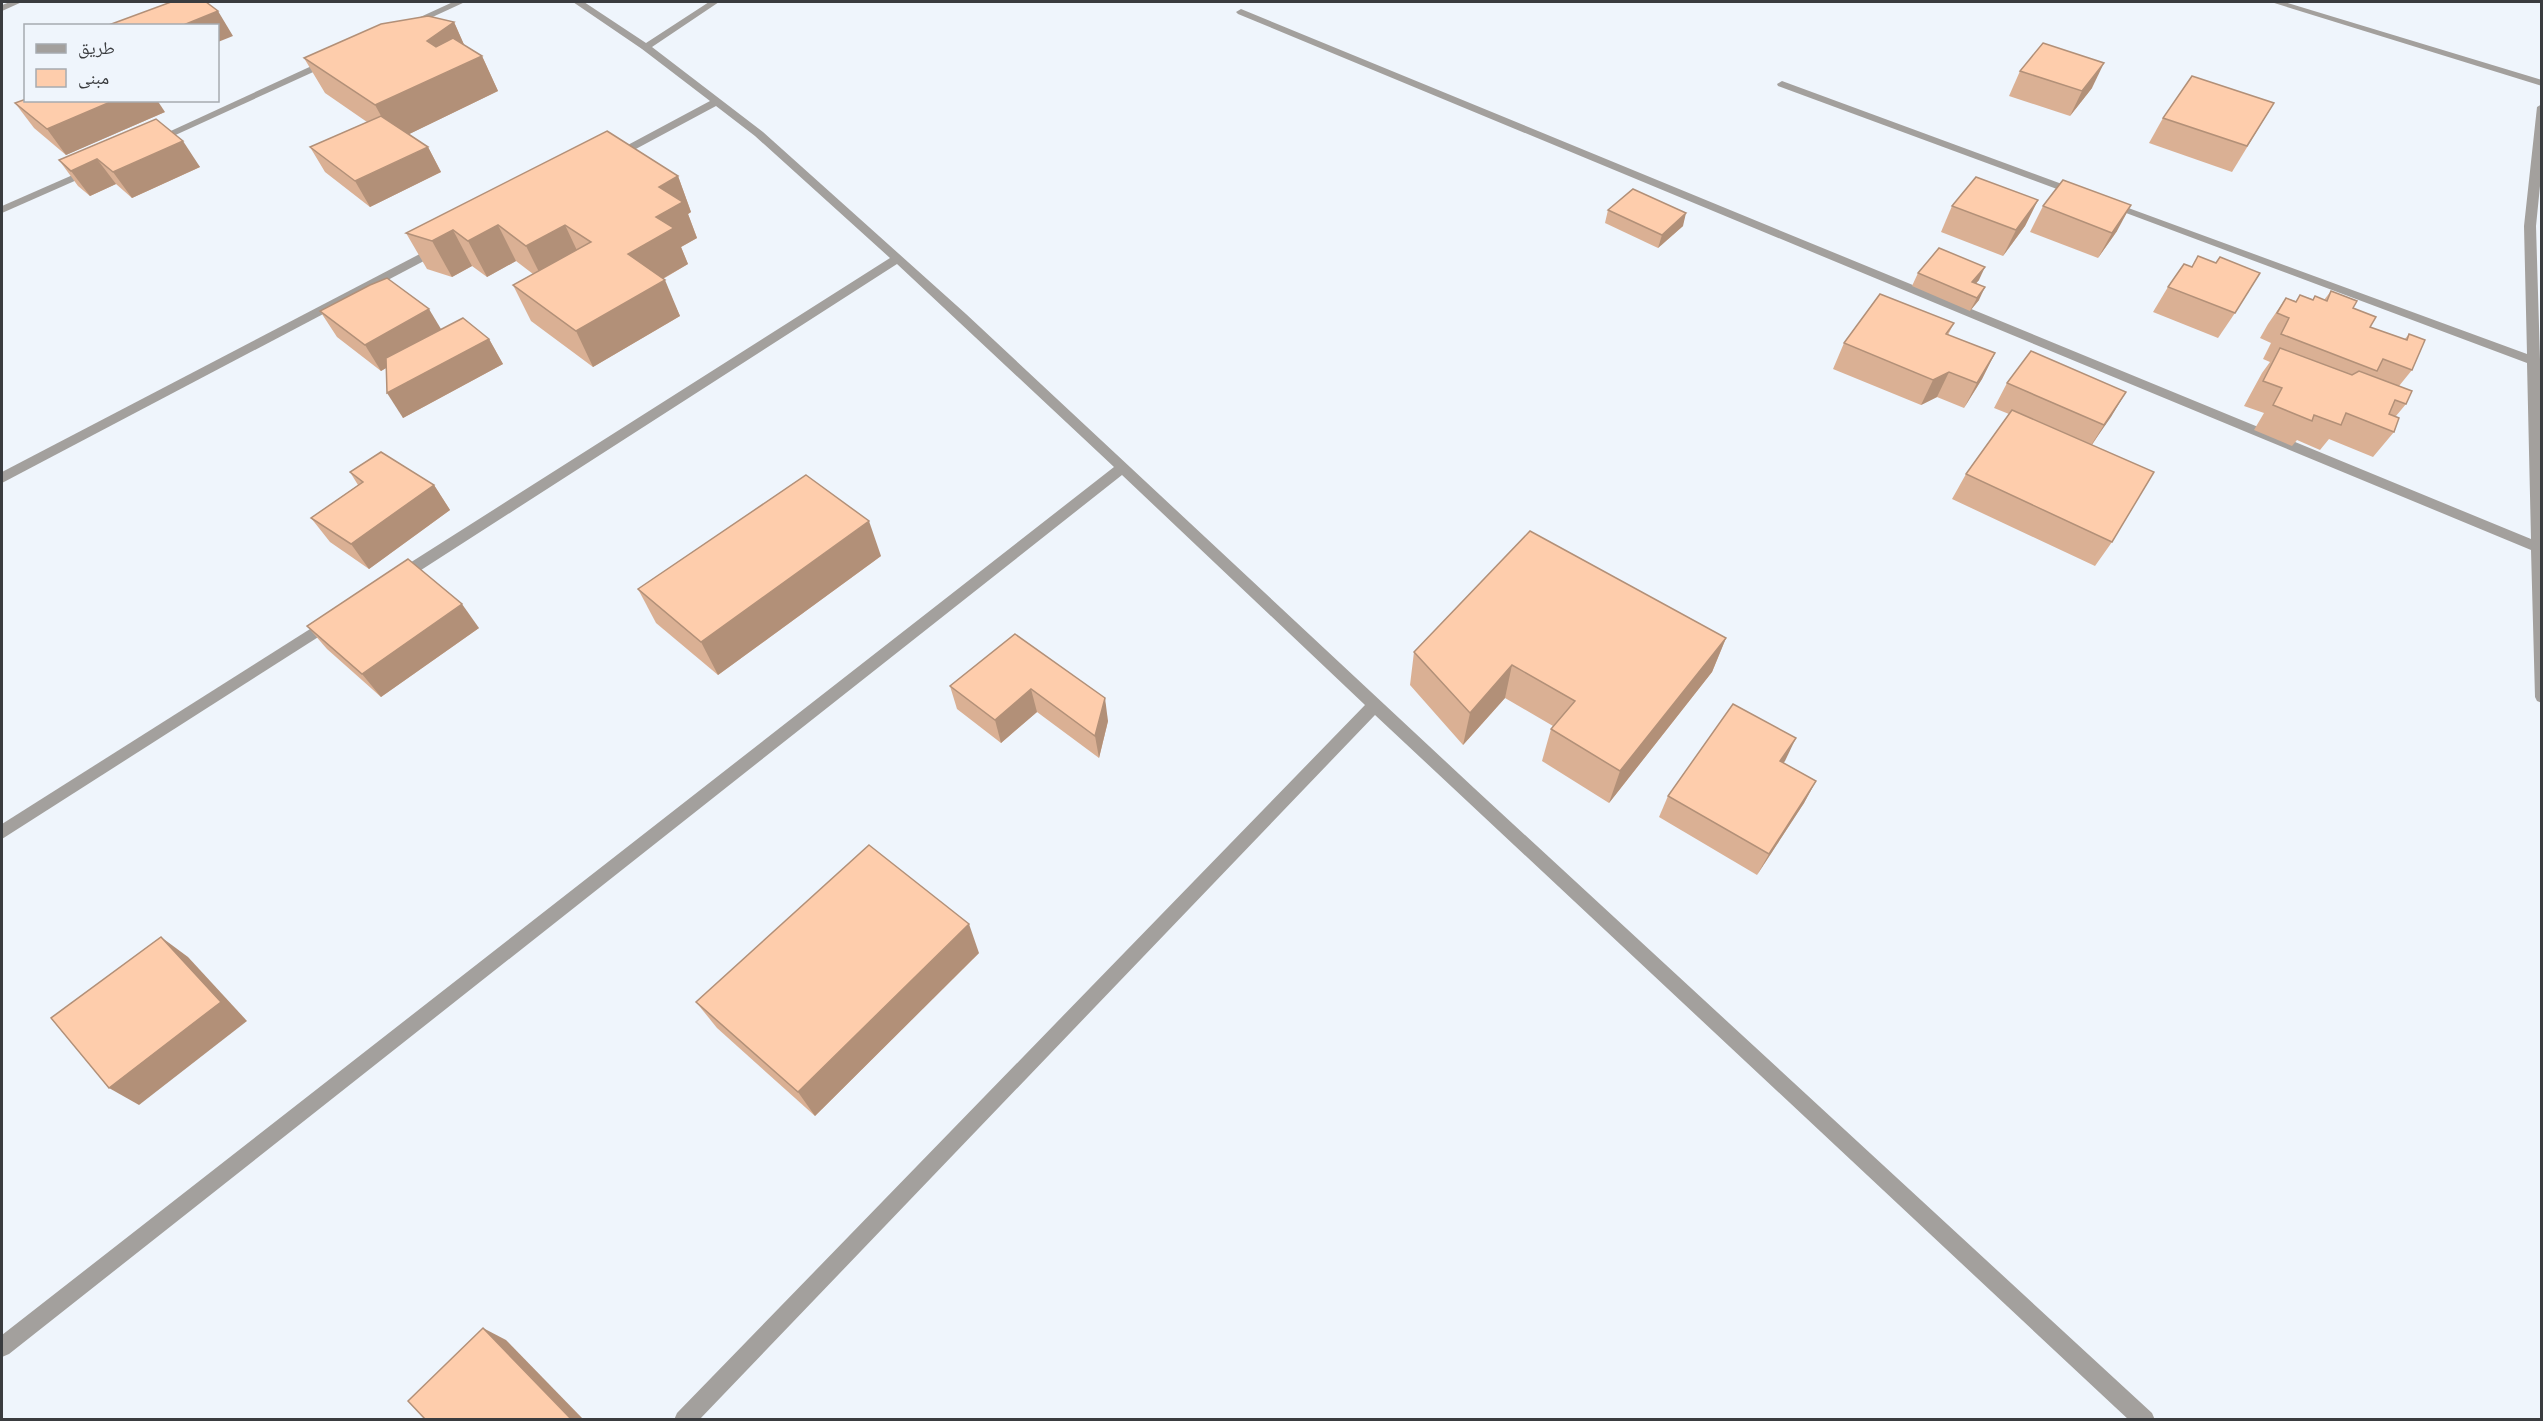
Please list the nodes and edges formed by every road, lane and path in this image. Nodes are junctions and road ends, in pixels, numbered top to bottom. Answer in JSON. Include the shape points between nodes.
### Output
{"nodes":[{"id":1,"x":17,"y":2,"type":"edge"},
{"id":2,"x":460,"y":2,"type":"edge"},
{"id":3,"x":578,"y":2,"type":"edge"},
{"id":4,"x":715,"y":2,"type":"edge"},
{"id":5,"x":2276,"y":2,"type":"edge"},
{"id":6,"x":2,"y":8,"type":"edge"},
{"id":7,"x":1241,"y":12,"type":"dead end"},
{"id":8,"x":394,"y":31,"type":"edge"},
{"id":9,"x":646,"y":47,"type":"junction"},
{"id":10,"x":340,"y":56,"type":"edge"},
{"id":11,"x":1782,"y":84,"type":"dead end"},
{"id":12,"x":2541,"y":84,"type":"edge"},
{"id":13,"x":718,"y":101,"type":"junction"},
{"id":14,"x":2541,"y":107,"type":"edge"},
{"id":15,"x":143,"y":146,"type":"edge"},
{"id":16,"x":602,"y":162,"type":"edge"},
{"id":17,"x":100,"y":166,"type":"edge"},
{"id":18,"x":2,"y":210,"type":"edge"},
{"id":19,"x":444,"y":245,"type":"edge"},
{"id":20,"x":897,"y":259,"type":"junction"},
{"id":21,"x":2533,"y":361,"type":"junction"},
{"id":22,"x":1122,"y":468,"type":"junction"},
{"id":23,"x":2,"y":478,"type":"edge"},
{"id":24,"x":2537,"y":547,"type":"junction"},
{"id":25,"x":384,"y":587,"type":"edge"},
{"id":26,"x":344,"y":613,"type":"edge"},
{"id":27,"x":2541,"y":697,"type":"edge"},
{"id":28,"x":1375,"y":705,"type":"junction"},
{"id":29,"x":2,"y":832,"type":"edge"},
{"id":30,"x":2,"y":1347,"type":"edge"},
{"id":31,"x":684,"y":1419,"type":"edge"},
{"id":32,"x":2145,"y":1419,"type":"edge"}],
"edges":[{"from":1,"to":6,"type":"street"},
{"from":2,"to":8,"type":"street"},
{"from":3,"to":9,"type":"street"},
{"from":4,"to":9,"type":"street"},
{"from":5,"to":12,"type":"street"},
{"from":7,"to":24,"type":"street"},
{"from":9,"to":13,"type":"street"},
{"from":10,"to":15,"type":"street"},
{"from":11,"to":21,"type":"street"},
{"from":13,"to":16,"type":"street"},
{"from":13,"to":20,"type":"street"},
{"from":14,"to":21,"type":"street","via":[[2530,226]]},
{"from":17,"to":18,"type":"street"},
{"from":19,"to":23,"type":"street"},
{"from":20,"to":22,"type":"street"},
{"from":20,"to":25,"type":"street"},
{"from":21,"to":24,"type":"street"},
{"from":22,"to":28,"type":"street"},
{"from":22,"to":30,"type":"street"},
{"from":24,"to":27,"type":"street"},
{"from":26,"to":29,"type":"street"},
{"from":28,"to":31,"type":"street"},
{"from":28,"to":32,"type":"street"}]}
